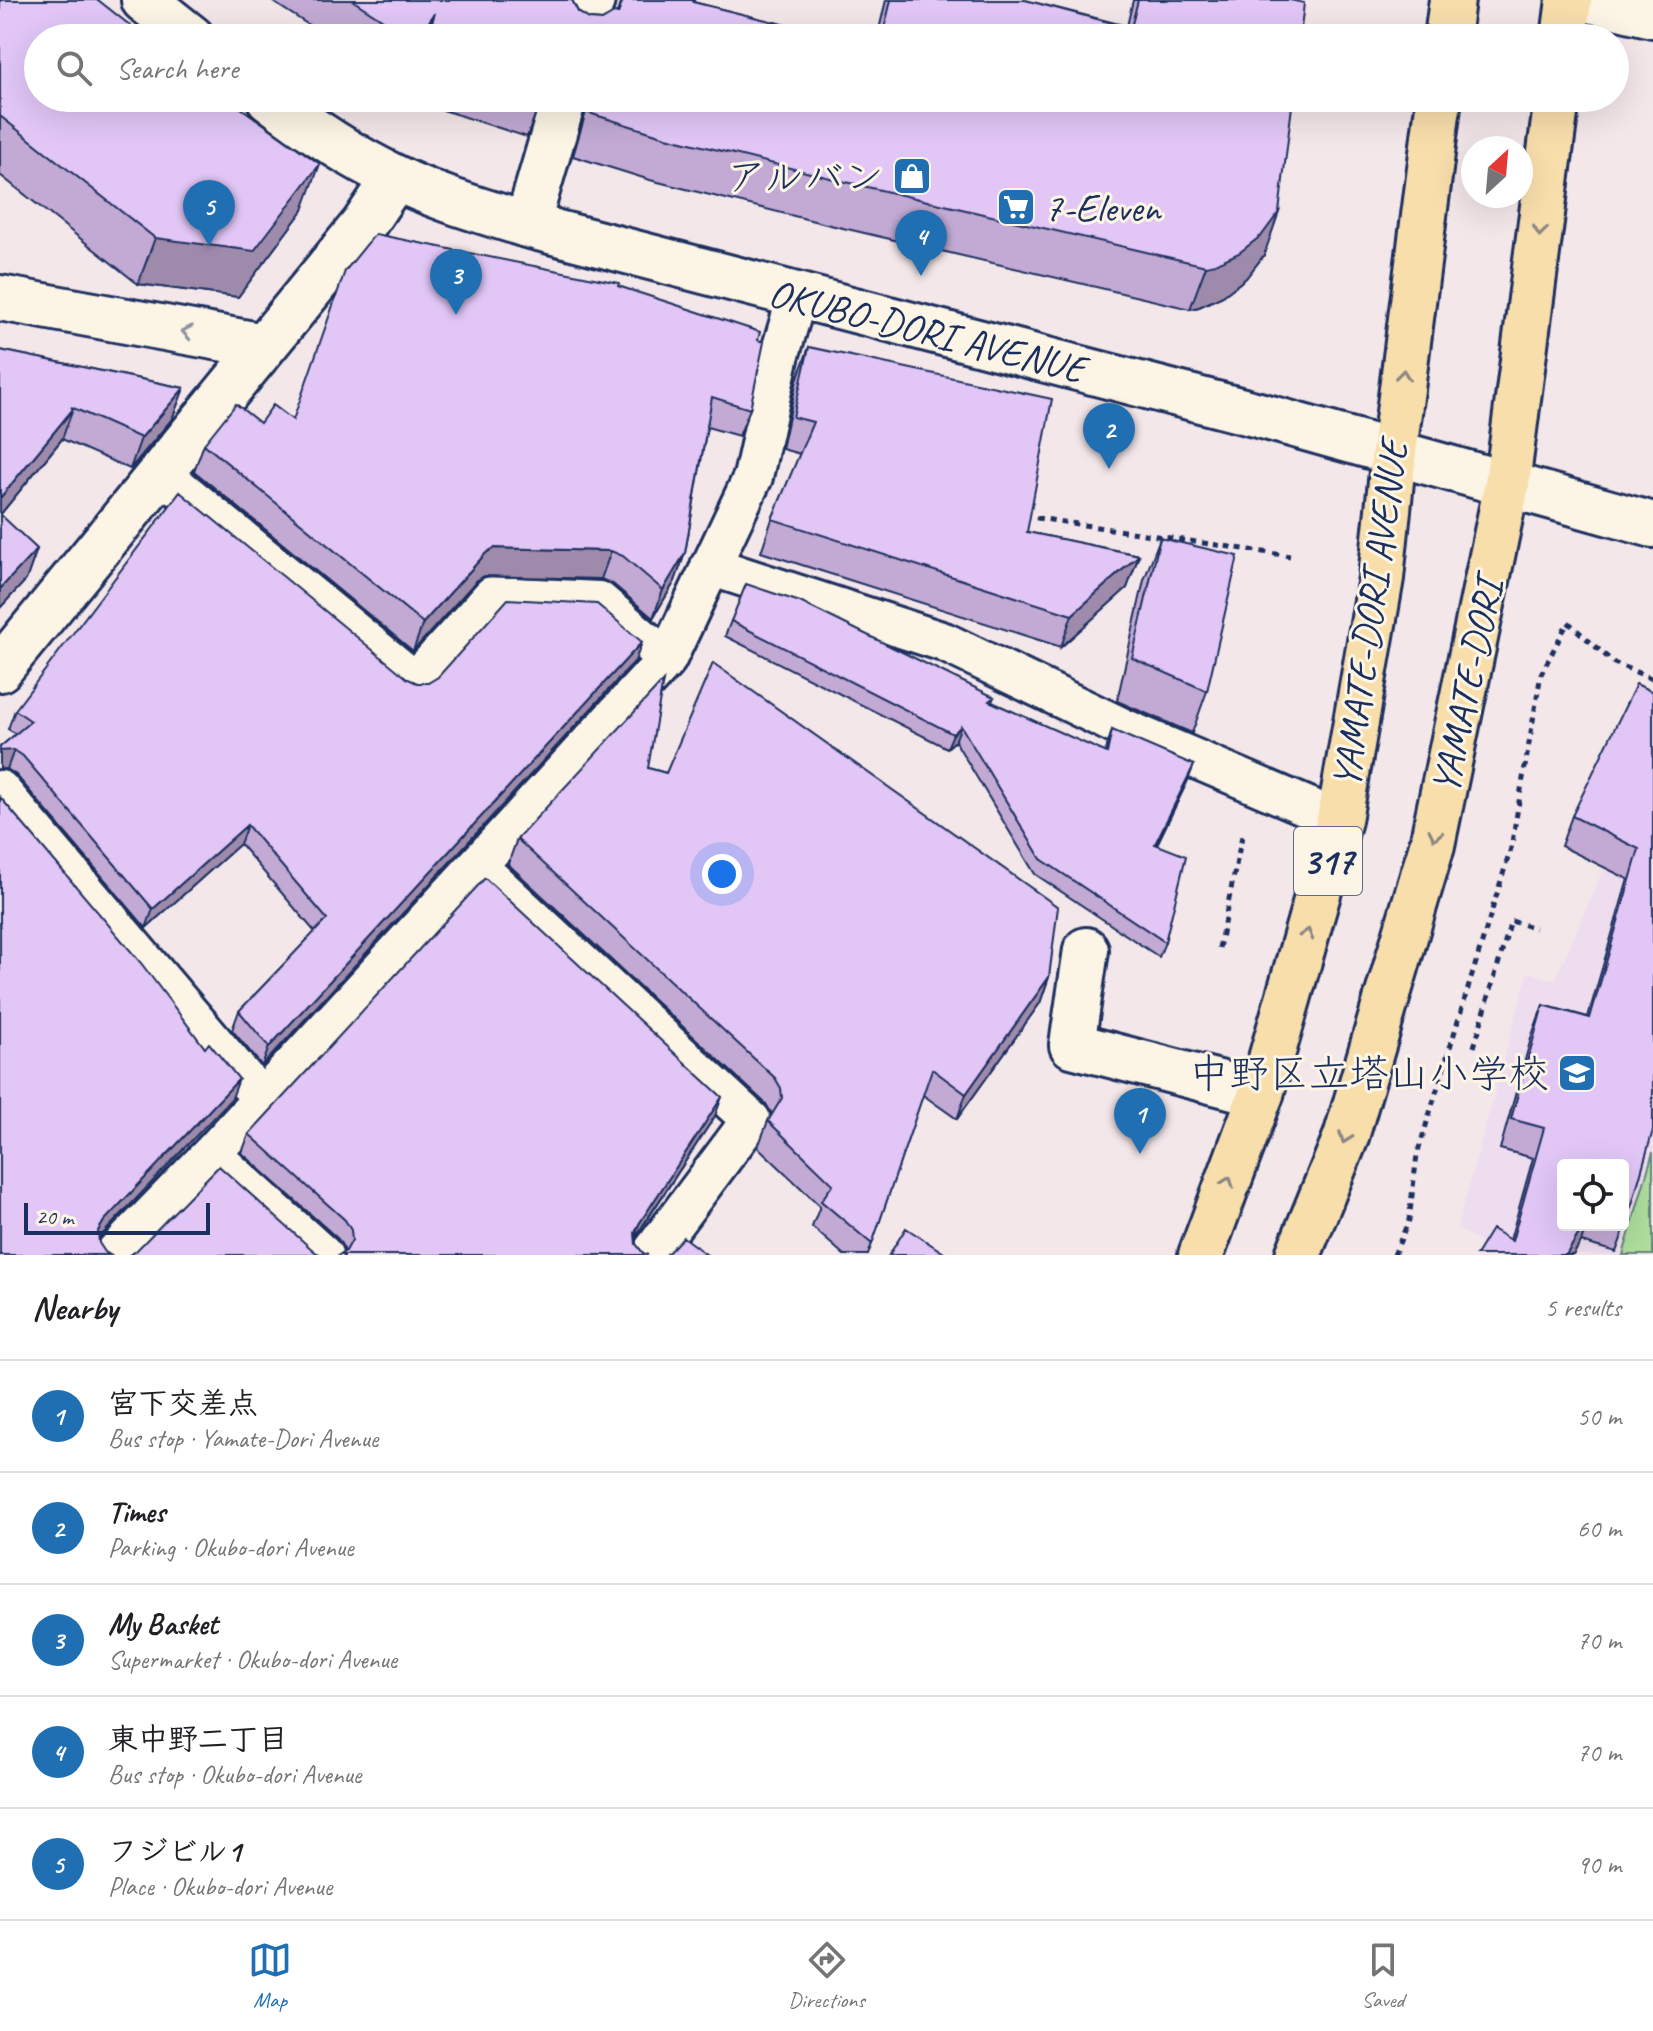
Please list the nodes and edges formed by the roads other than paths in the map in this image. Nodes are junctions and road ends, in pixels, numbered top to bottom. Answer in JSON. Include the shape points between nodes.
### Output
{"nodes":[{"id":1,"x":144,"y":0,"type":"edge"},
{"id":2,"x":592,"y":0,"type":"edge"},
{"id":3,"x":1452,"y":0,"type":"edge"},
{"id":4,"x":1569,"y":0,"type":"edge"},
{"id":5,"x":1591,"y":0,"type":"edge"},
{"id":6,"x":1653,"y":15,"type":"edge"},
{"id":7,"x":174,"y":24,"type":"edge"},
{"id":8,"x":585,"y":24,"type":"edge"},
{"id":9,"x":1449,"y":24,"type":"edge"},
{"id":10,"x":1566,"y":24,"type":"edge"},
{"id":11,"x":289,"y":112,"type":"edge"},
{"id":12,"x":560,"y":112,"type":"edge"},
{"id":13,"x":1437,"y":112,"type":"edge"},
{"id":14,"x":1555,"y":112,"type":"edge"},
{"id":15,"x":395,"y":178,"type":"junction"},
{"id":16,"x":527,"y":225,"type":"junction"},
{"id":17,"x":797,"y":297,"type":"junction"},
{"id":18,"x":0,"y":298,"type":"edge"},
{"id":19,"x":264,"y":346,"type":"junction"},
{"id":20,"x":1394,"y":452,"type":"junction"},
{"id":21,"x":161,"y":473,"type":"junction"},
{"id":22,"x":1507,"y":484,"type":"junction"},
{"id":23,"x":1653,"y":525,"type":"edge"},
{"id":24,"x":710,"y":566,"type":"junction"},
{"id":25,"x":667,"y":659,"type":"junction"},
{"id":26,"x":0,"y":669,"type":"edge"},
{"id":27,"x":0,"y":790,"type":"edge"},
{"id":28,"x":1339,"y":820,"type":"junction"},
{"id":29,"x":477,"y":866,"type":"junction"},
{"id":30,"x":1086,"y":950,"type":"dead end"},
{"id":31,"x":1261,"y":1094,"type":"junction"},
{"id":32,"x":261,"y":1098,"type":"junction"},
{"id":33,"x":211,"y":1154,"type":"junction"},
{"id":34,"x":113,"y":1255,"type":"edge"},
{"id":35,"x":323,"y":1255,"type":"edge"},
{"id":36,"x":650,"y":1255,"type":"edge"},
{"id":37,"x":1201,"y":1255,"type":"edge"},
{"id":38,"x":1298,"y":1255,"type":"edge"}],
"edges":[{"from":1,"to":7,"type":"main road"},
{"from":2,"to":8,"type":"main road"},
{"from":3,"to":9,"type":"main road"},
{"from":4,"to":10,"type":"main road"},
{"from":5,"to":6,"type":"main road"},
{"from":11,"to":15,"type":"main road","name":"OKUBO-DORI AVENUE"},
{"from":12,"to":16,"type":"main road"},
{"from":20,"to":13,"type":"main road","name":"YAMATE-DORI AVENUE","number":"317","one_way":true},
{"from":14,"to":22,"type":"main road","name":"YAMATE-DORI","number":"317","one_way":true},
{"from":15,"to":16,"type":"main road","name":"OKUBO-DORI AVENUE"},
{"from":15,"to":19,"type":"main road"},
{"from":16,"to":17,"type":"main road","name":"OKUBO-DORI AVENUE"},
{"from":17,"to":20,"type":"main road","name":"OKUBO-DORI AVENUE"},
{"from":17,"to":24,"type":"lane","via":[[753,477]]},
{"from":19,"to":18,"type":"main road","one_way":true},
{"from":19,"to":21,"type":"main road"},
{"from":20,"to":22,"type":"main road","name":"OKUBO-DORI AVENUE"},
{"from":20,"to":28,"type":"main road","name":"YAMATE-DORI AVENUE","number":"317","via":[[1381,578]]},
{"from":21,"to":25,"type":"lane","via":[[415,681],[492,596],[599,601]]},
{"from":21,"to":26,"type":"main road"},
{"from":22,"to":23,"type":"main road","name":"OKUBO-DORI AVENUE"},
{"from":22,"to":38,"type":"main road","name":"YAMATE-DORI","number":"317","one_way":true,"via":[[1432,845],[1346,1137]]},
{"from":24,"to":25,"type":"lane"},
{"from":24,"to":28,"type":"lane","via":[[944,642],[1123,728]]},
{"from":25,"to":29,"type":"lane"},
{"from":27,"to":32,"type":"lane"},
{"from":31,"to":28,"type":"main road","name":"YAMATE-DORI AVENUE","number":"317","one_way":true},
{"from":29,"to":32,"type":"lane"},
{"from":29,"to":36,"type":"lane","via":[[751,1120]]},
{"from":30,"to":31,"type":"main road","via":[[1072,1045]]},
{"from":37,"to":31,"type":"main road","name":"YAMATE-DORI AVENUE","number":"317","one_way":true},
{"from":32,"to":33,"type":"lane"},
{"from":33,"to":34,"type":"lane"},
{"from":33,"to":35,"type":"lane"}]}
